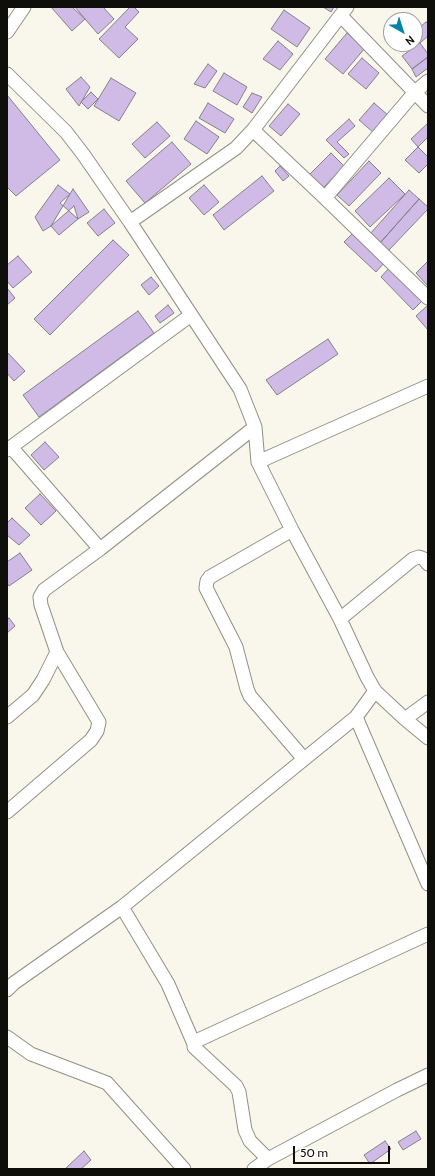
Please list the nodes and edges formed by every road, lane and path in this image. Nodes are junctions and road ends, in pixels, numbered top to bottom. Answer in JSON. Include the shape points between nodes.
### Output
{"nodes":[{"id":1,"x":24,"y":7,"type":"edge"},
{"id":2,"x":344,"y":12,"type":"edge"},
{"id":3,"x":7,"y":32,"type":"edge"},
{"id":4,"x":7,"y":74,"type":"edge"},
{"id":5,"x":428,"y":81,"type":"edge"},
{"id":6,"x":415,"y":92,"type":"junction"},
{"id":7,"x":428,"y":106,"type":"edge"},
{"id":8,"x":253,"y":130,"type":"junction"},
{"id":9,"x":325,"y":198,"type":"junction"},
{"id":10,"x":130,"y":222,"type":"junction"},
{"id":11,"x":428,"y":298,"type":"edge"},
{"id":12,"x":191,"y":315,"type":"junction"},
{"id":13,"x":428,"y":387,"type":"edge"},
{"id":14,"x":255,"y":427,"type":"junction"},
{"id":15,"x":9,"y":449,"type":"edge"},
{"id":16,"x":258,"y":462,"type":"junction"},
{"id":17,"x":292,"y":530,"type":"junction"},
{"id":18,"x":100,"y":549,"type":"junction"},
{"id":19,"x":428,"y":564,"type":"edge"},
{"id":20,"x":340,"y":619,"type":"junction"},
{"id":21,"x":58,"y":652,"type":"junction"},
{"id":22,"x":375,"y":690,"type":"junction"},
{"id":23,"x":428,"y":702,"type":"edge"},
{"id":24,"x":7,"y":717,"type":"edge"},
{"id":25,"x":356,"y":717,"type":"junction"},
{"id":26,"x":405,"y":719,"type":"junction"},
{"id":27,"x":428,"y":738,"type":"edge"},
{"id":28,"x":304,"y":759,"type":"junction"},
{"id":29,"x":7,"y":812,"type":"edge"},
{"id":30,"x":428,"y":884,"type":"edge"},
{"id":31,"x":122,"y":907,"type":"junction"},
{"id":32,"x":428,"y":934,"type":"edge"},
{"id":33,"x":7,"y":990,"type":"edge"},
{"id":34,"x":7,"y":1037,"type":"edge"},
{"id":35,"x":194,"y":1044,"type":"junction"},
{"id":36,"x":428,"y":1075,"type":"edge"},
{"id":37,"x":268,"y":1159,"type":"junction"},
{"id":38,"x":184,"y":1169,"type":"edge"},
{"id":39,"x":254,"y":1169,"type":"edge"}],
"edges":[{"from":1,"to":3,"type":"street"},
{"from":2,"to":6,"type":"street"},
{"from":2,"to":8,"type":"street"},
{"from":4,"to":10,"type":"street","via":[[66,132]]},
{"from":5,"to":6,"type":"street"},
{"from":6,"to":7,"type":"street"},
{"from":6,"to":9,"type":"street"},
{"from":8,"to":9,"type":"street"},
{"from":8,"to":10,"type":"street","via":[[236,148]]},
{"from":9,"to":11,"type":"street"},
{"from":10,"to":12,"type":"street"},
{"from":12,"to":14,"type":"street","via":[[240,389]]},
{"from":12,"to":15,"type":"street"},
{"from":13,"to":16,"type":"street"},
{"from":14,"to":16,"type":"street"},
{"from":14,"to":18,"type":"street"},
{"from":15,"to":18,"type":"street"},
{"from":16,"to":17,"type":"street"},
{"from":17,"to":20,"type":"street"},
{"from":17,"to":28,"type":"street","via":[[210,577],[206,588],[236,647],[250,696]]},
{"from":18,"to":21,"type":"street","via":[[44,590],[40,597]]},
{"from":19,"to":20,"type":"street","via":[[424,558],[413,559]]},
{"from":20,"to":22,"type":"street"},
{"from":21,"to":24,"type":"street","via":[[33,695]]},
{"from":21,"to":29,"type":"street","via":[[99,722],[97,731],[91,740]]},
{"from":22,"to":25,"type":"street"},
{"from":22,"to":26,"type":"street"},
{"from":23,"to":26,"type":"street"},
{"from":25,"to":28,"type":"street"},
{"from":25,"to":30,"type":"street"},
{"from":26,"to":27,"type":"street"},
{"from":28,"to":31,"type":"street"},
{"from":31,"to":33,"type":"street"},
{"from":31,"to":35,"type":"street","via":[[166,980]]},
{"from":32,"to":35,"type":"street"},
{"from":34,"to":38,"type":"street","via":[[31,1054],[107,1083]]},
{"from":35,"to":37,"type":"street","via":[[194,1047],[236,1086],[245,1130],[250,1141]]},
{"from":36,"to":37,"type":"street"},
{"from":37,"to":39,"type":"street"}]}
